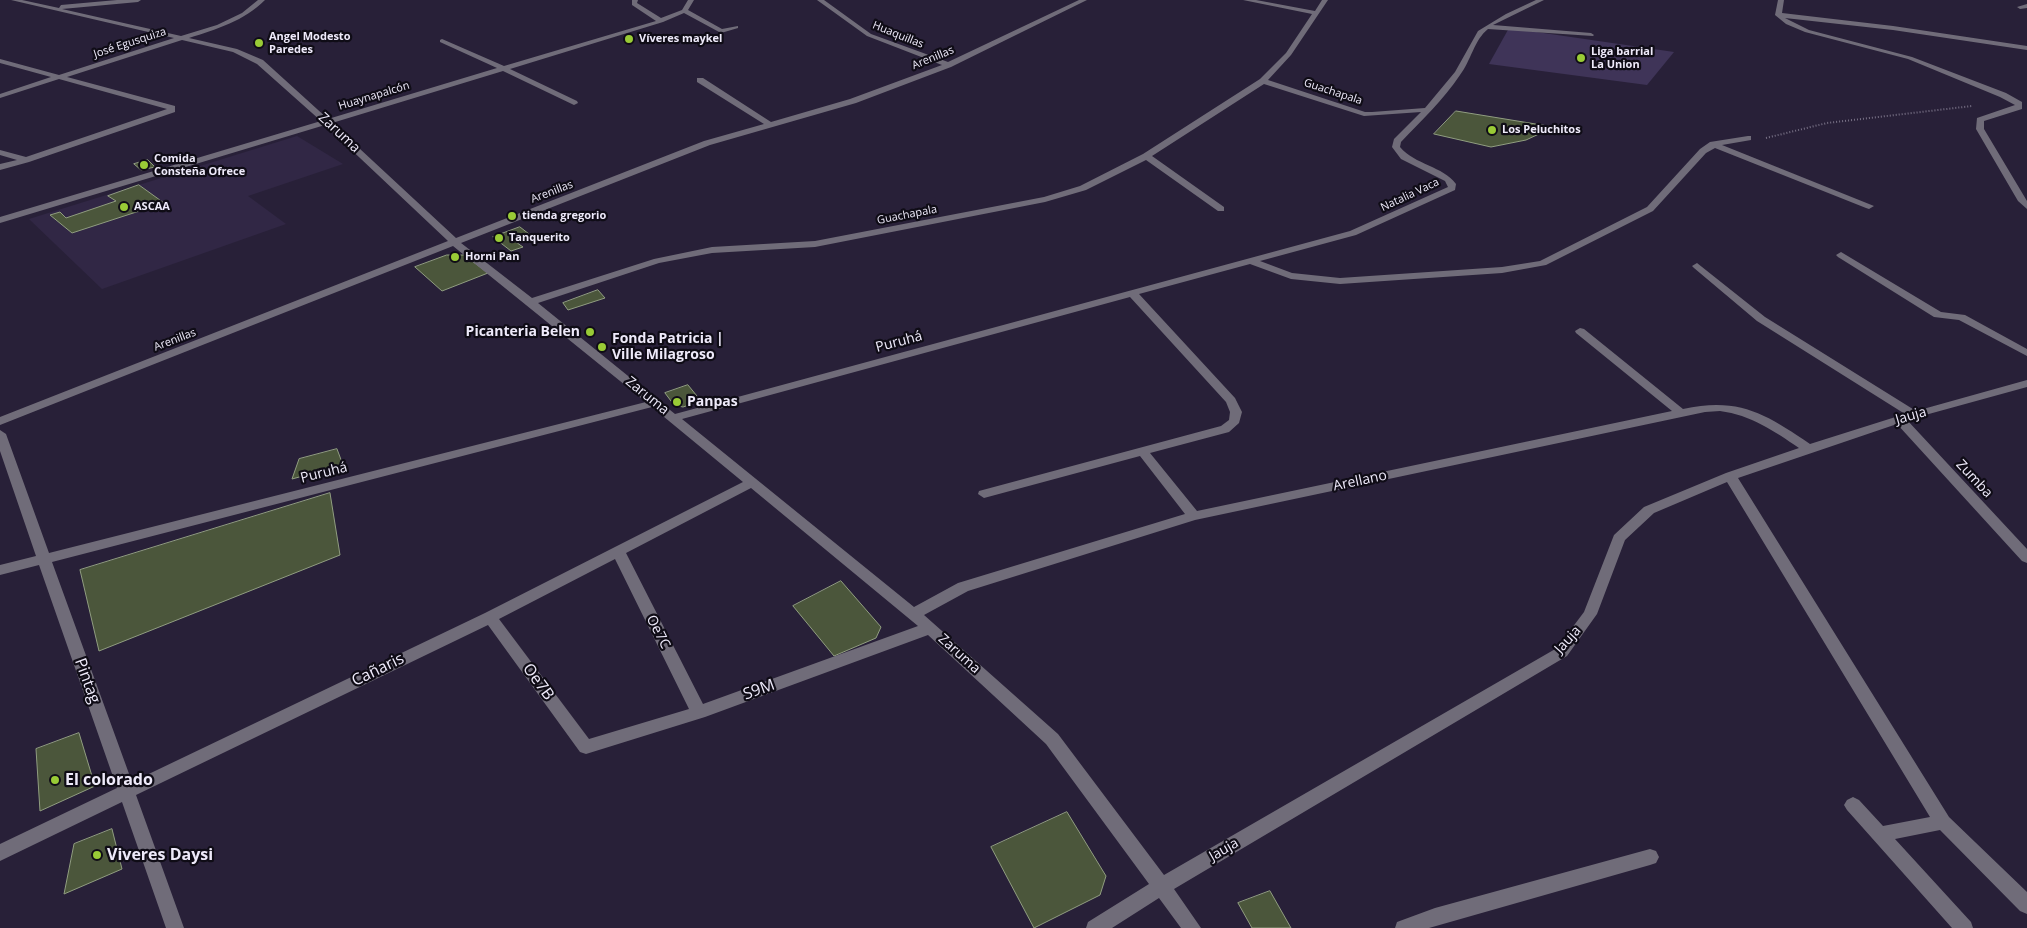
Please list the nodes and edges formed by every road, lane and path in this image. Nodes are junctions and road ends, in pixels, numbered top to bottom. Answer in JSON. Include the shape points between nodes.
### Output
{"nodes":[{"id":1,"x":14,"y":0,"type":"edge"},
{"id":2,"x":138,"y":0,"type":"edge"},
{"id":3,"x":262,"y":0,"type":"edge"},
{"id":4,"x":635,"y":0,"type":"edge"},
{"id":5,"x":691,"y":0,"type":"edge"},
{"id":6,"x":820,"y":0,"type":"edge"},
{"id":7,"x":1084,"y":0,"type":"edge"},
{"id":8,"x":1246,"y":0,"type":"edge"},
{"id":9,"x":1325,"y":0,"type":"edge"},
{"id":10,"x":1541,"y":0,"type":"edge"},
{"id":11,"x":1781,"y":0,"type":"edge"},
{"id":12,"x":48,"y":8,"type":"junction"},
{"id":13,"x":684,"y":11,"type":"junction"},
{"id":14,"x":1318,"y":13,"type":"junction"},
{"id":15,"x":1778,"y":15,"type":"junction"},
{"id":16,"x":661,"y":21,"type":"junction"},
{"id":17,"x":736,"y":27,"type":"dead end"},
{"id":18,"x":1487,"y":27,"type":"junction"},
{"id":19,"x":1591,"y":35,"type":"dead end"},
{"id":20,"x":183,"y":38,"type":"junction"},
{"id":21,"x":442,"y":41,"type":"dead end"},
{"id":22,"x":2027,"y":48,"type":"edge"},
{"id":23,"x":0,"y":61,"type":"edge"},
{"id":24,"x":948,"y":65,"type":"junction"},
{"id":25,"x":503,"y":68,"type":"junction"},
{"id":26,"x":57,"y":78,"type":"junction"},
{"id":27,"x":700,"y":80,"type":"dead end"},
{"id":28,"x":1263,"y":81,"type":"junction"},
{"id":29,"x":0,"y":96,"type":"edge"},
{"id":30,"x":574,"y":103,"type":"dead end"},
{"id":31,"x":1975,"y":105,"type":"dead end"},
{"id":32,"x":1428,"y":110,"type":"junction"},
{"id":33,"x":327,"y":122,"type":"junction"},
{"id":34,"x":770,"y":125,"type":"junction"},
{"id":35,"x":1748,"y":138,"type":"joint"},
{"id":36,"x":1713,"y":144,"type":"junction"},
{"id":37,"x":0,"y":152,"type":"edge"},
{"id":38,"x":1146,"y":156,"type":"junction"},
{"id":39,"x":26,"y":160,"type":"junction"},
{"id":40,"x":0,"y":167,"type":"edge"},
{"id":41,"x":1869,"y":206,"type":"dead end"},
{"id":42,"x":2027,"y":206,"type":"edge"},
{"id":43,"x":1221,"y":209,"type":"dead end"},
{"id":44,"x":0,"y":220,"type":"edge"},
{"id":45,"x":454,"y":242,"type":"junction"},
{"id":46,"x":1840,"y":255,"type":"dead end"},
{"id":47,"x":1252,"y":261,"type":"junction"},
{"id":48,"x":1697,"y":266,"type":"dead end"},
{"id":49,"x":1133,"y":294,"type":"junction"},
{"id":50,"x":531,"y":302,"type":"junction"},
{"id":51,"x":1580,"y":331,"type":"dead end"},
{"id":52,"x":2027,"y":353,"type":"edge"},
{"id":53,"x":2027,"y":382,"type":"edge"},
{"id":54,"x":655,"y":403,"type":"junction"},
{"id":55,"x":1681,"y":413,"type":"junction"},
{"id":56,"x":1915,"y":415,"type":"junction"},
{"id":57,"x":674,"y":418,"type":"junction"},
{"id":58,"x":1899,"y":419,"type":"junction"},
{"id":59,"x":0,"y":420,"type":"edge"},
{"id":60,"x":0,"y":434,"type":"edge"},
{"id":61,"x":1809,"y":448,"type":"junction"},
{"id":62,"x":1143,"y":452,"type":"junction"},
{"id":63,"x":1730,"y":476,"type":"junction"},
{"id":64,"x":753,"y":482,"type":"junction"},
{"id":65,"x":984,"y":494,"type":"dead end"},
{"id":66,"x":1194,"y":516,"type":"junction"},
{"id":67,"x":618,"y":552,"type":"junction"},
{"id":68,"x":2027,"y":558,"type":"edge"},
{"id":69,"x":43,"y":560,"type":"junction"},
{"id":70,"x":0,"y":570,"type":"edge"},
{"id":71,"x":913,"y":614,"type":"junction"},
{"id":72,"x":490,"y":616,"type":"junction"},
{"id":73,"x":930,"y":628,"type":"junction"},
{"id":74,"x":699,"y":712,"type":"junction"},
{"id":75,"x":586,"y":747,"type":"joint"},
{"id":76,"x":126,"y":791,"type":"junction"},
{"id":77,"x":1853,"y":805,"type":"dead end"},
{"id":78,"x":1943,"y":822,"type":"junction"},
{"id":79,"x":1880,"y":834,"type":"junction"},
{"id":80,"x":0,"y":853,"type":"edge"},
{"id":81,"x":1650,"y":857,"type":"dead end"},
{"id":82,"x":1162,"y":886,"type":"junction"},
{"id":83,"x":2027,"y":906,"type":"edge"},
{"id":84,"x":174,"y":928,"type":"edge"},
{"id":85,"x":1095,"y":928,"type":"edge"},
{"id":86,"x":1192,"y":928,"type":"edge"},
{"id":87,"x":1404,"y":928,"type":"edge"},
{"id":88,"x":1964,"y":928,"type":"edge"}],
"edges":[{"from":1,"to":12,"type":"street","name":"Zaruma"},
{"from":2,"to":12,"type":"street"},
{"from":3,"to":20,"type":"street","name":"José Egusquiza","via":[[244,14]]},
{"from":4,"to":16,"type":"street","via":[[634,4]]},
{"from":5,"to":13,"type":"street"},
{"from":6,"to":24,"type":"street","name":"Huaquillas","via":[[869,35]]},
{"from":7,"to":24,"type":"street","name":"Arenillas"},
{"from":8,"to":14,"type":"street"},
{"from":9,"to":14,"type":"street","name":"Guachapala"},
{"from":10,"to":18,"type":"street","name":"Natalia Vaca"},
{"from":11,"to":15,"type":"street"},
{"from":12,"to":20,"type":"street","name":"Zaruma"},
{"from":13,"to":16,"type":"street","name":"Huaynapalcón"},
{"from":13,"to":17,"type":"street","via":[[721,31]]},
{"from":14,"to":28,"type":"street","name":"Guachapala","via":[[1289,54]]},
{"from":15,"to":22,"type":"street"},
{"from":15,"to":42,"type":"street","via":[[1807,31],[1910,58],[2020,104],[2013,110],[1988,115],[1980,120],[1980,128]]},
{"from":16,"to":25,"type":"street","name":"Huaynapalcón"},
{"from":18,"to":19,"type":"street"},
{"from":18,"to":32,"type":"street","name":"Natalia Vaca","via":[[1479,33],[1466,62]]},
{"from":20,"to":26,"type":"street","name":"José Egusquiza"},
{"from":20,"to":33,"type":"street","name":"Zaruma","via":[[249,55]]},
{"from":21,"to":25,"type":"street"},
{"from":23,"to":26,"type":"street"},
{"from":24,"to":34,"type":"street","name":"Arenillas","via":[[853,101]]},
{"from":25,"to":30,"type":"street"},
{"from":25,"to":33,"type":"street","name":"Huaynapalcón"},
{"from":26,"to":29,"type":"street","name":"José Egusquiza"},
{"from":26,"to":39,"type":"street","via":[[172,110]]},
{"from":27,"to":34,"type":"street"},
{"from":28,"to":32,"type":"street","name":"Guachapala","via":[[1364,114]]},
{"from":28,"to":38,"type":"street","name":"Guachapala"},
{"from":31,"to":35,"type":"path","via":[[1827,123],[1770,138]]},
{"from":32,"to":47,"type":"street","name":"Natalia Vaca","via":[[1397,141],[1396,147],[1404,157],[1448,179],[1452,188],[1353,232]]},
{"from":33,"to":44,"type":"street","name":"Huaynapalcón"},
{"from":33,"to":45,"type":"street","name":"Zaruma"},
{"from":34,"to":45,"type":"street","name":"Arenillas","via":[[707,143]]},
{"from":35,"to":36,"type":"street"},
{"from":36,"to":41,"type":"street"},
{"from":36,"to":47,"type":"street","via":[[1650,209],[1543,263],[1502,270],[1340,281],[1291,276]]},
{"from":37,"to":39,"type":"street"},
{"from":38,"to":43,"type":"street"},
{"from":38,"to":50,"type":"street","name":"Guachapala","via":[[1083,188],[1045,199],[815,244],[712,250],[657,261]]},
{"from":39,"to":40,"type":"street"},
{"from":45,"to":50,"type":"street","name":"Zaruma"},
{"from":45,"to":59,"type":"street","name":"Arenillas"},
{"from":46,"to":52,"type":"street","via":[[1938,314],[1961,317]]},
{"from":47,"to":49,"type":"street","name":"Natalia Vaca"},
{"from":48,"to":56,"type":"street","via":[[1761,319]]},
{"from":49,"to":57,"type":"street","name":"Puruhá"},
{"from":49,"to":62,"type":"street","via":[[1231,400],[1237,416],[1234,424],[1225,429]]},
{"from":50,"to":54,"type":"street","name":"Zaruma"},
{"from":51,"to":55,"type":"street"},
{"from":53,"to":56,"type":"street","name":"Jauja"},
{"from":54,"to":57,"type":"street","name":"Zaruma"},
{"from":54,"to":69,"type":"street","name":"Puruhá"},
{"from":55,"to":61,"type":"street","name":"Arellano","via":[[1718,406],[1749,412]]},
{"from":55,"to":66,"type":"street","name":"Arellano"},
{"from":56,"to":58,"type":"street","name":"Jauja"},
{"from":57,"to":64,"type":"street","name":"Zaruma"},
{"from":58,"to":61,"type":"street","name":"Jauja"},
{"from":58,"to":68,"type":"street","name":"Zumba"},
{"from":60,"to":69,"type":"street","name":"Pintag"},
{"from":61,"to":63,"type":"street","name":"Jauja"},
{"from":62,"to":65,"type":"street"},
{"from":62,"to":66,"type":"street"},
{"from":63,"to":78,"type":"street"},
{"from":63,"to":82,"type":"street","name":"Jauja","via":[[1649,510],[1619,538],[1590,614],[1562,652]]},
{"from":64,"to":67,"type":"street","name":"Cañaris"},
{"from":64,"to":71,"type":"street","name":"Zaruma"},
{"from":66,"to":71,"type":"street","name":"Arellano","via":[[963,587]]},
{"from":67,"to":72,"type":"street","name":"Cañaris"},
{"from":67,"to":74,"type":"street","name":"Oe7C"},
{"from":69,"to":70,"type":"street","name":"Puruhá"},
{"from":69,"to":76,"type":"street","name":"Pintag"},
{"from":71,"to":73,"type":"street","name":"Zaruma"},
{"from":72,"to":75,"type":"street","name":"Oe7B"},
{"from":72,"to":76,"type":"street","name":"Cañaris"},
{"from":73,"to":74,"type":"street","name":"S9M"},
{"from":73,"to":82,"type":"street","name":"Zaruma","via":[[1052,739]]},
{"from":74,"to":75,"type":"street","name":"S9M"},
{"from":76,"to":80,"type":"street","name":"Cañaris"},
{"from":76,"to":84,"type":"street","name":"Pintag"},
{"from":77,"to":79,"type":"street"},
{"from":78,"to":79,"type":"street"},
{"from":78,"to":83,"type":"street"},
{"from":79,"to":88,"type":"street"},
{"from":81,"to":87,"type":"street"},
{"from":82,"to":85,"type":"street","name":"Jauja"},
{"from":82,"to":86,"type":"street","name":"Zaruma"}]}
